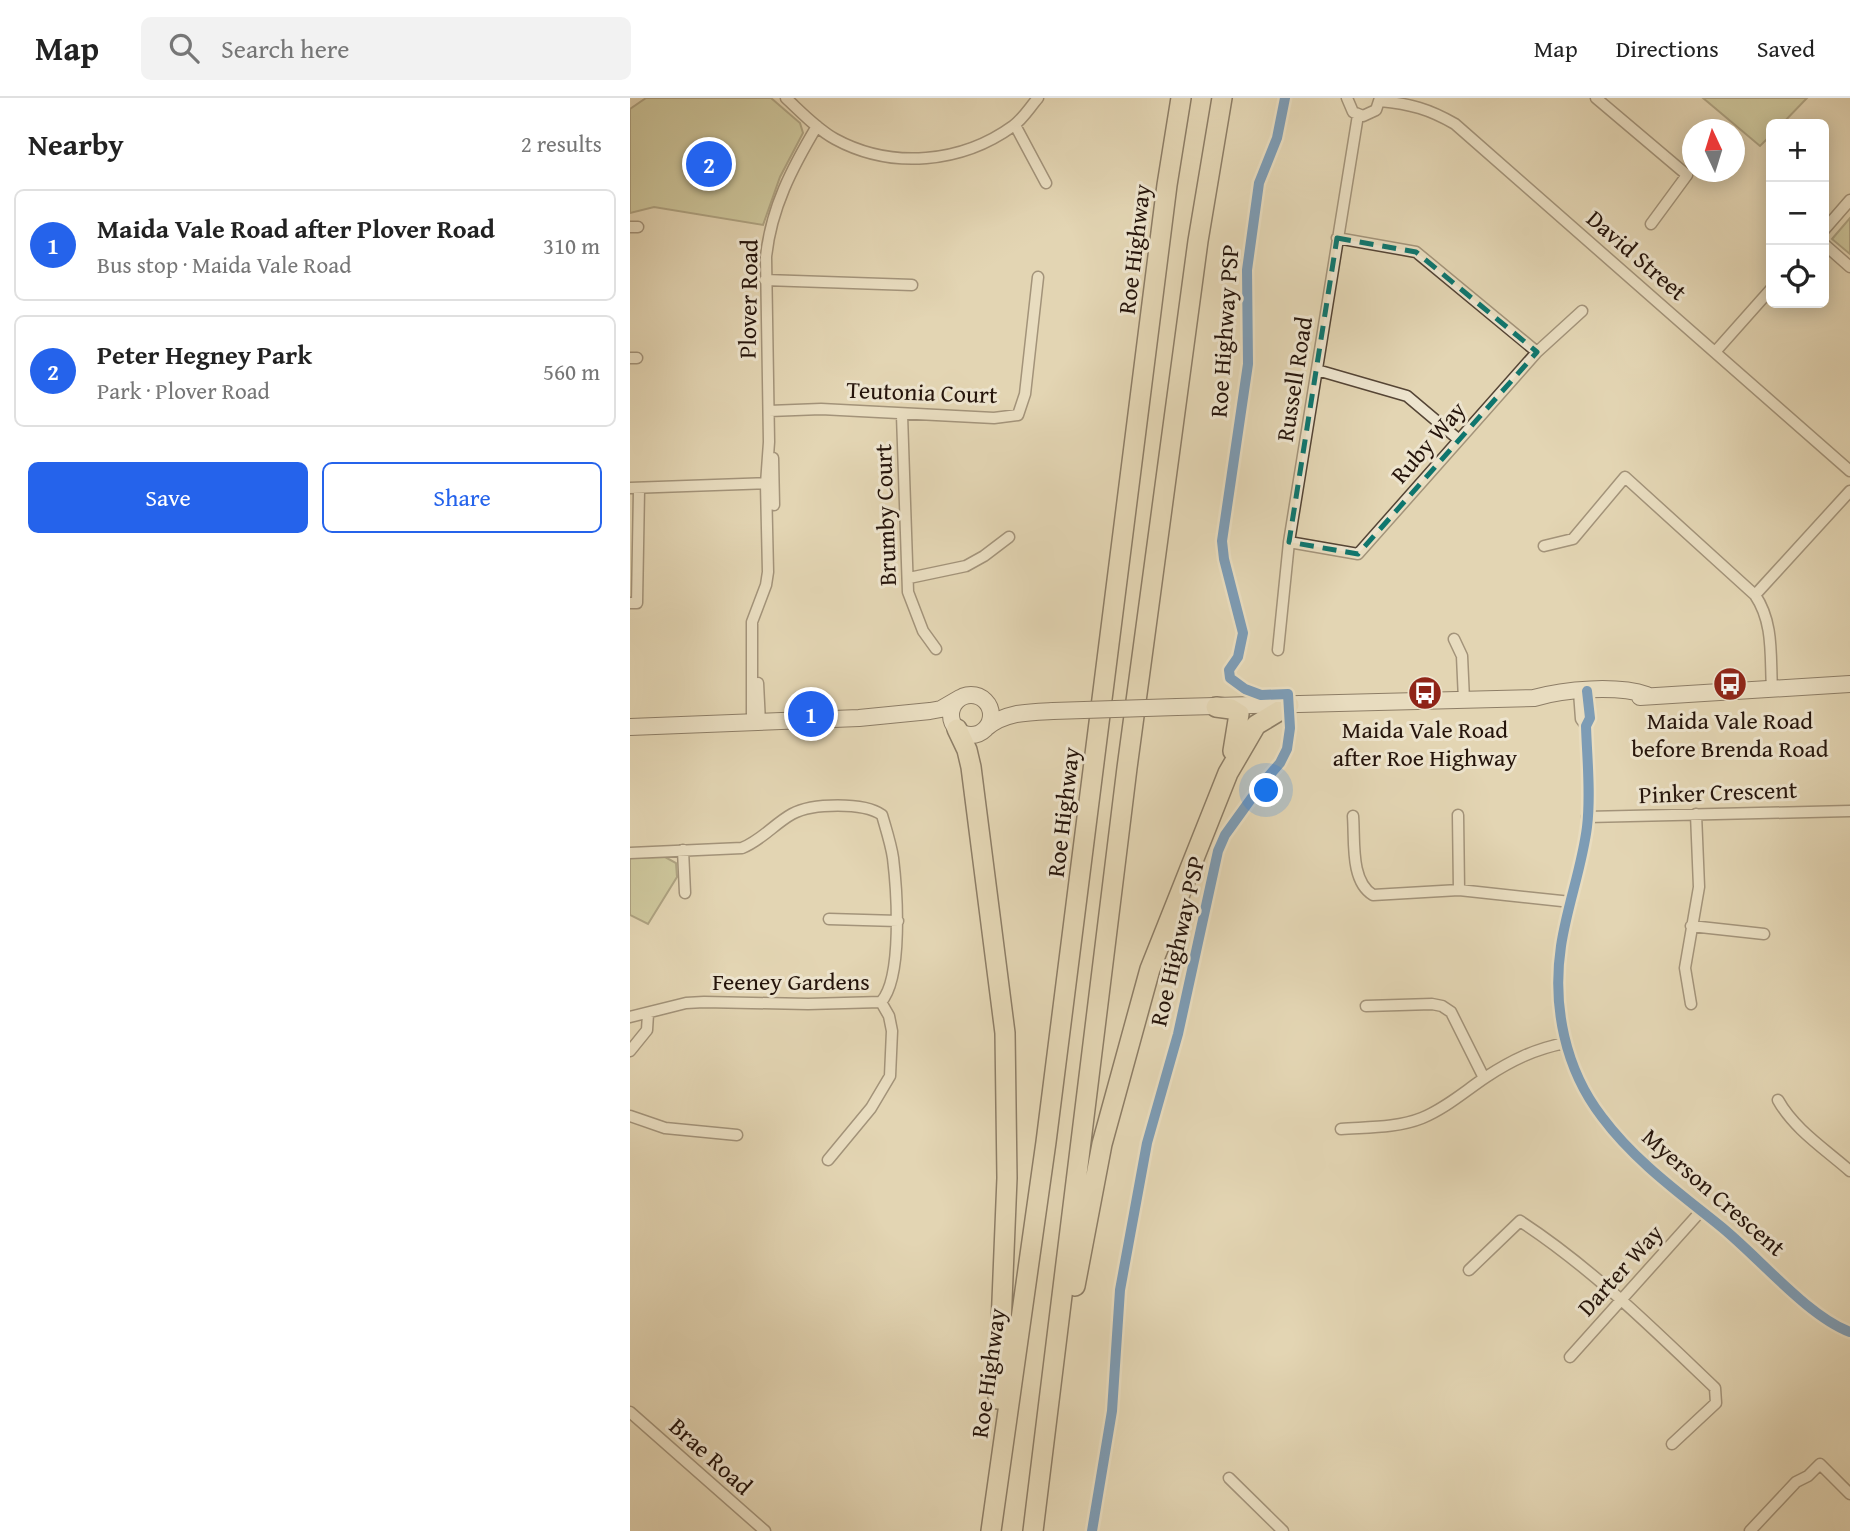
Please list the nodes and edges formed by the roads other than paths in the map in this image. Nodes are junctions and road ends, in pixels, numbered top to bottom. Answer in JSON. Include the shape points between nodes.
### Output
{"nodes":[{"id":1,"x":786,"y":98,"type":"edge"},
{"id":2,"x":1038,"y":98,"type":"edge"},
{"id":3,"x":1181,"y":98,"type":"edge"},
{"id":4,"x":1222,"y":98,"type":"edge"},
{"id":5,"x":1228,"y":98,"type":"edge"},
{"id":6,"x":1348,"y":98,"type":"edge"},
{"id":7,"x":1596,"y":98,"type":"edge"},
{"id":8,"x":1380,"y":100,"type":"edge"},
{"id":9,"x":1358,"y":115,"type":"junction"},
{"id":10,"x":1015,"y":125,"type":"junction"},
{"id":11,"x":817,"y":126,"type":"junction"},
{"id":12,"x":1046,"y":183,"type":"dead end"},
{"id":13,"x":1850,"y":200,"type":"edge"},
{"id":14,"x":1651,"y":224,"type":"dead end"},
{"id":15,"x":1829,"y":224,"type":"edge"},
{"id":16,"x":1337,"y":239,"type":"junction"},
{"id":17,"x":1198,"y":241,"type":"junction"},
{"id":18,"x":1825,"y":245,"type":"edge"},
{"id":19,"x":1850,"y":267,"type":"edge"},
{"id":20,"x":1038,"y":277,"type":"dead end"},
{"id":21,"x":765,"y":280,"type":"junction"},
{"id":22,"x":912,"y":285,"type":"dead end"},
{"id":23,"x":1766,"y":295,"type":"edge"},
{"id":24,"x":1582,"y":311,"type":"dead end"},
{"id":25,"x":1537,"y":352,"type":"junction"},
{"id":26,"x":1715,"y":352,"type":"junction"},
{"id":27,"x":1317,"y":370,"type":"junction"},
{"id":28,"x":769,"y":411,"type":"junction"},
{"id":29,"x":902,"y":415,"type":"junction"},
{"id":30,"x":1458,"y":439,"type":"junction"},
{"id":31,"x":1850,"y":471,"type":"edge"},
{"id":32,"x":770,"y":483,"type":"junction"},
{"id":33,"x":635,"y":489,"type":"edge"},
{"id":34,"x":1850,"y":491,"type":"edge"},
{"id":35,"x":1009,"y":537,"type":"dead end"},
{"id":36,"x":1289,"y":542,"type":"junction"},
{"id":37,"x":1544,"y":546,"type":"dead end"},
{"id":38,"x":909,"y":578,"type":"junction"},
{"id":39,"x":1755,"y":595,"type":"junction"},
{"id":40,"x":630,"y":603,"type":"edge"},
{"id":41,"x":1454,"y":639,"type":"dead end"},
{"id":42,"x":936,"y":649,"type":"dead end"},
{"id":43,"x":1278,"y":650,"type":"dead end"},
{"id":44,"x":1850,"y":686,"type":"edge"},
{"id":45,"x":1773,"y":689,"type":"junction"},
{"id":46,"x":1583,"y":696,"type":"junction"},
{"id":47,"x":979,"y":697,"type":"junction"},
{"id":48,"x":960,"y":698,"type":"junction"},
{"id":49,"x":1464,"y":700,"type":"junction"},
{"id":50,"x":1289,"y":705,"type":"junction"},
{"id":51,"x":1216,"y":707,"type":"junction"},
{"id":52,"x":1032,"y":712,"type":"junction"},
{"id":53,"x":859,"y":718,"type":"junction"},
{"id":54,"x":756,"y":723,"type":"junction"},
{"id":55,"x":630,"y":727,"type":"edge"},
{"id":56,"x":957,"y":728,"type":"junction"},
{"id":57,"x":984,"y":730,"type":"junction"},
{"id":58,"x":1228,"y":773,"type":"junction"},
{"id":59,"x":1850,"y":811,"type":"edge"},
{"id":60,"x":1696,"y":814,"type":"junction"},
{"id":61,"x":1458,"y":815,"type":"dead end"},
{"id":62,"x":1353,"y":816,"type":"dead end"},
{"id":63,"x":1587,"y":817,"type":"junction"},
{"id":64,"x":683,"y":850,"type":"junction"},
{"id":65,"x":630,"y":853,"type":"edge"},
{"id":66,"x":1459,"y":890,"type":"junction"},
{"id":67,"x":685,"y":893,"type":"dead end"},
{"id":68,"x":1571,"y":902,"type":"junction"},
{"id":69,"x":829,"y":919,"type":"dead end"},
{"id":70,"x":898,"y":921,"type":"junction"},
{"id":71,"x":1691,"y":926,"type":"junction"},
{"id":72,"x":1763,"y":934,"type":"dead end"},
{"id":73,"x":881,"y":1002,"type":"junction"},
{"id":74,"x":1691,"y":1004,"type":"dead end"},
{"id":75,"x":1366,"y":1006,"type":"dead end"},
{"id":76,"x":648,"y":1014,"type":"junction"},
{"id":77,"x":630,"y":1017,"type":"edge"},
{"id":78,"x":1565,"y":1043,"type":"junction"},
{"id":79,"x":630,"y":1051,"type":"edge"},
{"id":80,"x":1485,"y":1078,"type":"junction"},
{"id":81,"x":1778,"y":1100,"type":"dead end"},
{"id":82,"x":630,"y":1116,"type":"edge"},
{"id":83,"x":1341,"y":1129,"type":"dead end"},
{"id":84,"x":737,"y":1135,"type":"dead end"},
{"id":85,"x":828,"y":1160,"type":"dead end"},
{"id":86,"x":1850,"y":1171,"type":"edge"},
{"id":87,"x":1702,"y":1210,"type":"junction"},
{"id":88,"x":1469,"y":1270,"type":"dead end"},
{"id":89,"x":1622,"y":1299,"type":"junction"},
{"id":90,"x":1850,"y":1332,"type":"edge"},
{"id":91,"x":1570,"y":1357,"type":"dead end"},
{"id":92,"x":1052,"y":1383,"type":"junction"},
{"id":93,"x":630,"y":1412,"type":"edge"},
{"id":94,"x":1672,"y":1444,"type":"dead end"},
{"id":95,"x":1229,"y":1478,"type":"dead end"},
{"id":96,"x":1850,"y":1494,"type":"edge"},
{"id":97,"x":991,"y":1527,"type":"edge"},
{"id":98,"x":765,"y":1531,"type":"edge"},
{"id":99,"x":1033,"y":1531,"type":"edge"},
{"id":100,"x":1283,"y":1531,"type":"edge"},
{"id":101,"x":1750,"y":1531,"type":"edge"}],
"edges":[{"from":1,"to":11,"type":"street"},
{"from":2,"to":10,"type":"street"},
{"from":3,"to":97,"type":"highway","name":"Roe Highway","via":[[1046,1142]]},
{"from":4,"to":17,"type":"highway"},
{"from":5,"to":17,"type":"highway"},
{"from":6,"to":9,"type":"street","via":[[1349,107]]},
{"from":7,"to":14,"type":"street","via":[[1687,175]]},
{"from":8,"to":9,"type":"street","via":[[1372,114]]},
{"from":8,"to":26,"type":"street","name":"David Street","via":[[1432,111],[1455,124]]},
{"from":9,"to":16,"type":"street","name":"Russell Road"},
{"from":10,"to":11,"type":"street","via":[[974,149],[928,160],[881,157],[836,140]]},
{"from":10,"to":12,"type":"street"},
{"from":11,"to":21,"type":"street","name":"Plover Road","via":[[781,191],[768,232]]},
{"from":13,"to":15,"type":"street"},
{"from":16,"to":25,"type":"street","via":[[1416,252]]},
{"from":16,"to":27,"type":"street","name":"Russell Road"},
{"from":17,"to":92,"type":"highway","via":[[1127,768]]},
{"from":18,"to":19,"type":"street"},
{"from":20,"to":29,"type":"street","name":"Teutonia Court","via":[[1025,394],[1018,415]]},
{"from":21,"to":22,"type":"street"},
{"from":21,"to":28,"type":"street","name":"Plover Road"},
{"from":23,"to":26,"type":"street"},
{"from":24,"to":25,"type":"street","name":"Ruby Way"},
{"from":25,"to":30,"type":"street","name":"Ruby Way"},
{"from":26,"to":31,"type":"street","name":"David Street"},
{"from":27,"to":30,"type":"street","via":[[1407,396]]},
{"from":27,"to":36,"type":"street","name":"Russell Road"},
{"from":28,"to":29,"type":"street","name":"Teutonia Court","via":[[821,409]]},
{"from":28,"to":32,"type":"street","name":"Plover Road"},
{"from":29,"to":38,"type":"street","name":"Brumby Court"},
{"from":30,"to":36,"type":"street","name":"Ruby Way","via":[[1358,554]]},
{"from":32,"to":33,"type":"street"},
{"from":32,"to":54,"type":"street","name":"Plover Road","via":[[775,573],[758,620]]},
{"from":33,"to":40,"type":"street","via":[[637,603]]},
{"from":34,"to":39,"type":"street"},
{"from":35,"to":38,"type":"street","via":[[966,566]]},
{"from":36,"to":43,"type":"street","name":"Russell Road"},
{"from":37,"to":39,"type":"street","via":[[1573,539],[1625,477]]},
{"from":38,"to":42,"type":"street","name":"Brumby Court","via":[[912,607]]},
{"from":39,"to":45,"type":"street","via":[[1770,635]]},
{"from":41,"to":49,"type":"street","via":[[1462,656]]},
{"from":44,"to":45,"type":"main road"},
{"from":45,"to":46,"type":"main road","via":[[1647,695],[1631,690]]},
{"from":46,"to":49,"type":"main road"},
{"from":46,"to":63,"type":"street","name":"Myerson Crescent","via":[[1590,718],[1586,726]]},
{"from":47,"to":48,"type":"main road"},
{"from":47,"to":52,"type":"main road","via":[[1004,708]]},
{"from":47,"to":57,"type":"main road","via":[[991,713]]},
{"from":48,"to":53,"type":"main road","via":[[941,709]]},
{"from":48,"to":56,"type":"main road","via":[[951,716]]},
{"from":49,"to":50,"type":"main road"},
{"from":50,"to":51,"type":"main road"},
{"from":50,"to":58,"type":"highway","via":[[1256,725]]},
{"from":51,"to":52,"type":"main road","bridge":true},
{"from":51,"to":58,"type":"highway","via":[[1235,711],[1240,717]]},
{"from":52,"to":57,"type":"main road","via":[[1005,717]]},
{"from":53,"to":54,"type":"main road"},
{"from":53,"to":56,"type":"main road","via":[[919,720]]},
{"from":54,"to":55,"type":"main road"},
{"from":56,"to":57,"type":"main road","via":[[972,734]]},
{"from":56,"to":97,"type":"highway","via":[[971,767],[1005,1033],[1007,1178]]},
{"from":58,"to":92,"type":"highway","via":[[1150,969],[1102,1144]]},
{"from":59,"to":60,"type":"street","name":"Pinker Crescent"},
{"from":60,"to":63,"type":"street","name":"Pinker Crescent"},
{"from":60,"to":71,"type":"street","via":[[1699,887]]},
{"from":61,"to":66,"type":"street"},
{"from":62,"to":66,"type":"street","via":[[1358,877],[1366,891],[1382,896]]},
{"from":63,"to":68,"type":"street","name":"Myerson Crescent"},
{"from":64,"to":65,"type":"street"},
{"from":64,"to":67,"type":"street"},
{"from":64,"to":70,"type":"street","name":"Feeney Gardens","via":[[754,844],[802,809],[858,806],[876,811],[883,815],[893,856]]},
{"from":66,"to":68,"type":"street"},
{"from":68,"to":78,"type":"street","name":"Myerson Crescent","via":[[1558,980]]},
{"from":69,"to":70,"type":"street"},
{"from":70,"to":73,"type":"street","name":"Feeney Gardens","via":[[891,986]]},
{"from":71,"to":72,"type":"street"},
{"from":71,"to":74,"type":"street","via":[[1685,968]]},
{"from":73,"to":76,"type":"street","name":"Feeney Gardens","via":[[704,1002]]},
{"from":73,"to":85,"type":"street","via":[[892,1031],[890,1076],[871,1108]]},
{"from":75,"to":80,"type":"street","via":[[1432,1004],[1446,1008],[1455,1015]]},
{"from":76,"to":77,"type":"street","name":"Feeney Gardens"},
{"from":76,"to":79,"type":"street","via":[[647,1030]]},
{"from":78,"to":80,"type":"street","via":[[1530,1052]]},
{"from":78,"to":87,"type":"street","name":"Myerson Crescent","via":[[1601,1117],[1647,1167]]},
{"from":80,"to":83,"type":"street","via":[[1422,1118]]},
{"from":81,"to":86,"type":"street","via":[[1797,1125]]},
{"from":82,"to":84,"type":"street","via":[[665,1128]]},
{"from":87,"to":89,"type":"street","name":"Darter Way"},
{"from":87,"to":90,"type":"street","name":"Myerson Crescent","via":[[1815,1312]]},
{"from":88,"to":89,"type":"street","via":[[1520,1221]]},
{"from":89,"to":91,"type":"street","name":"Darter Way"},
{"from":89,"to":94,"type":"street","via":[[1715,1388],[1716,1403]]},
{"from":92,"to":99,"type":"highway"},
{"from":93,"to":98,"type":"street","name":"Brae Road"},
{"from":95,"to":100,"type":"street"},
{"from":96,"to":101,"type":"street","via":[[1820,1464],[1796,1482]]}]}
